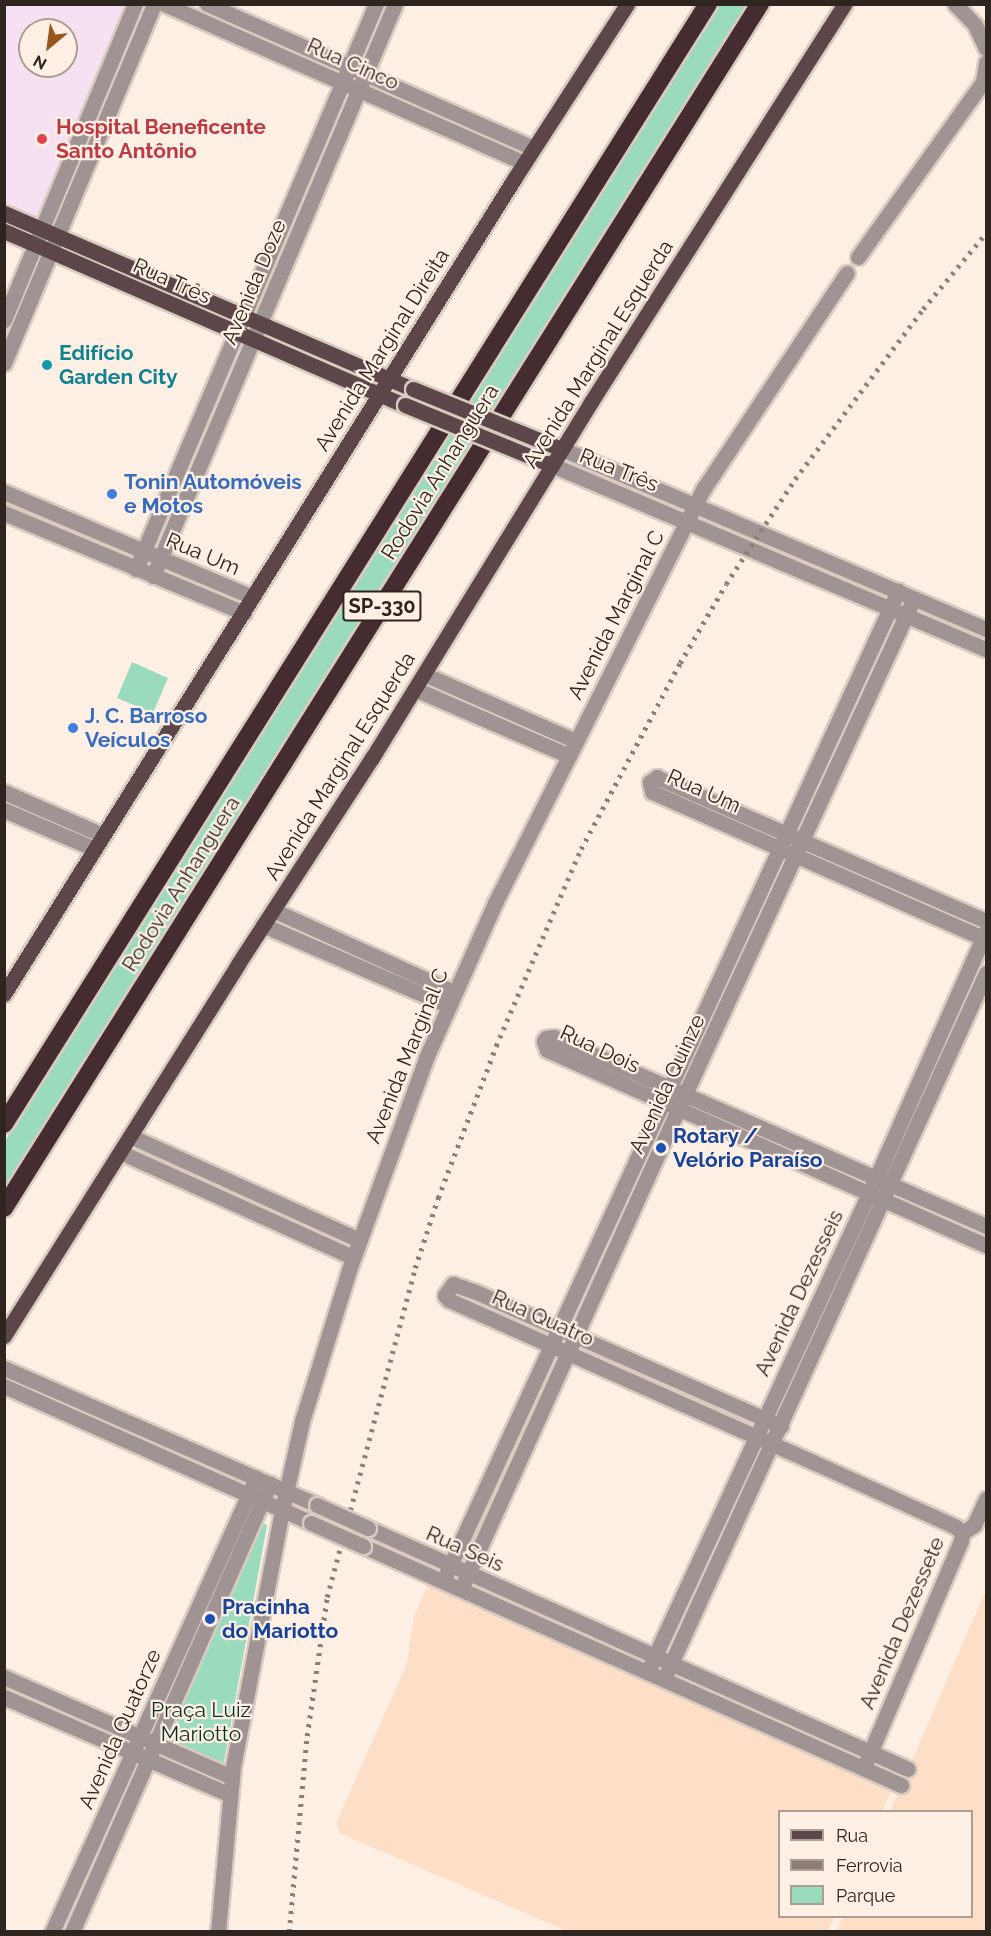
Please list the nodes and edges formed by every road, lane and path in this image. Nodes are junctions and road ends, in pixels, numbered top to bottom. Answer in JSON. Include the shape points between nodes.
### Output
{"nodes":[{"id":1,"x":135,"y":4,"type":"edge"},
{"id":2,"x":154,"y":4,"type":"edge"},
{"id":3,"x":164,"y":4,"type":"edge"},
{"id":4,"x":207,"y":4,"type":"edge"},
{"id":5,"x":376,"y":4,"type":"edge"},
{"id":6,"x":395,"y":4,"type":"edge"},
{"id":7,"x":627,"y":4,"type":"edge"},
{"id":8,"x":708,"y":4,"type":"edge"},
{"id":9,"x":760,"y":4,"type":"edge"},
{"id":10,"x":845,"y":4,"type":"edge"},
{"id":11,"x":955,"y":4,"type":"edge"},
{"id":12,"x":987,"y":49,"type":"edge"},
{"id":13,"x":987,"y":62,"type":"edge"},
{"id":14,"x":350,"y":67,"type":"junction"},
{"id":15,"x":366,"y":74,"type":"junction"},
{"id":16,"x":344,"y":83,"type":"junction"},
{"id":17,"x":358,"y":90,"type":"junction"},
{"id":18,"x":457,"y":114,"type":"junction"},
{"id":19,"x":450,"y":130,"type":"junction"},
{"id":20,"x":534,"y":148,"type":"junction"},
{"id":21,"x":524,"y":163,"type":"junction"},
{"id":22,"x":292,"y":206,"type":"junction"},
{"id":23,"x":307,"y":212,"type":"junction"},
{"id":24,"x":4,"y":213,"type":"edge"},
{"id":25,"x":43,"y":230,"type":"junction"},
{"id":26,"x":4,"y":231,"type":"edge"},
{"id":27,"x":57,"y":236,"type":"junction"},
{"id":28,"x":36,"y":245,"type":"junction"},
{"id":29,"x":52,"y":252,"type":"junction"},
{"id":30,"x":858,"y":257,"type":"dead end"},
{"id":31,"x":847,"y":273,"type":"dead end"},
{"id":32,"x":244,"y":317,"type":"junction"},
{"id":33,"x":4,"y":320,"type":"edge"},
{"id":34,"x":259,"y":323,"type":"junction"},
{"id":35,"x":237,"y":333,"type":"junction"},
{"id":36,"x":253,"y":340,"type":"junction"},
{"id":37,"x":4,"y":363,"type":"edge"},
{"id":38,"x":389,"y":379,"type":"junction"},
{"id":39,"x":379,"y":395,"type":"junction"},
{"id":40,"x":562,"y":449,"type":"junction"},
{"id":41,"x":552,"y":465,"type":"junction"},
{"id":42,"x":4,"y":492,"type":"edge"},
{"id":43,"x":695,"y":505,"type":"junction"},
{"id":44,"x":4,"y":513,"type":"edge"},
{"id":45,"x":687,"y":521,"type":"junction"},
{"id":46,"x":144,"y":551,"type":"junction"},
{"id":47,"x":161,"y":558,"type":"junction"},
{"id":48,"x":136,"y":569,"type":"junction"},
{"id":49,"x":153,"y":576,"type":"junction"},
{"id":50,"x":898,"y":591,"type":"junction"},
{"id":51,"x":253,"y":597,"type":"junction"},
{"id":52,"x":914,"y":598,"type":"junction"},
{"id":53,"x":890,"y":608,"type":"junction"},
{"id":54,"x":244,"y":613,"type":"junction"},
{"id":55,"x":906,"y":615,"type":"junction"},
{"id":56,"x":987,"y":629,"type":"edge"},
{"id":57,"x":987,"y":649,"type":"edge"},
{"id":58,"x":424,"y":674,"type":"junction"},
{"id":59,"x":415,"y":688,"type":"junction"},
{"id":60,"x":576,"y":741,"type":"junction"},
{"id":61,"x":569,"y":756,"type":"junction"},
{"id":62,"x":4,"y":792,"type":"edge"},
{"id":63,"x":4,"y":810,"type":"edge"},
{"id":64,"x":787,"y":833,"type":"junction"},
{"id":65,"x":103,"y":835,"type":"junction"},
{"id":66,"x":803,"y":841,"type":"junction"},
{"id":67,"x":780,"y":848,"type":"junction"},
{"id":68,"x":95,"y":849,"type":"junction"},
{"id":69,"x":796,"y":856,"type":"junction"},
{"id":70,"x":273,"y":910,"type":"junction"},
{"id":71,"x":987,"y":921,"type":"edge"},
{"id":72,"x":263,"y":925,"type":"junction"},
{"id":73,"x":985,"y":936,"type":"edge"},
{"id":74,"x":987,"y":973,"type":"edge"},
{"id":75,"x":4,"y":994,"type":"edge"},
{"id":76,"x":452,"y":999,"type":"junction"},
{"id":77,"x":666,"y":1094,"type":"junction"},
{"id":78,"x":682,"y":1101,"type":"junction"},
{"id":79,"x":4,"y":1124,"type":"edge"},
{"id":80,"x":130,"y":1136,"type":"junction"},
{"id":81,"x":120,"y":1152,"type":"junction"},
{"id":82,"x":876,"y":1178,"type":"junction"},
{"id":83,"x":892,"y":1185,"type":"junction"},
{"id":84,"x":869,"y":1193,"type":"junction"},
{"id":85,"x":885,"y":1200,"type":"junction"},
{"id":86,"x":4,"y":1208,"type":"edge"},
{"id":87,"x":987,"y":1226,"type":"edge"},
{"id":88,"x":360,"y":1240,"type":"junction"},
{"id":89,"x":987,"y":1245,"type":"edge"},
{"id":90,"x":353,"y":1257,"type":"junction"},
{"id":91,"x":473,"y":1291,"type":"junction"},
{"id":92,"x":466,"y":1307,"type":"junction"},
{"id":93,"x":560,"y":1329,"type":"junction"},
{"id":94,"x":4,"y":1336,"type":"edge"},
{"id":95,"x":576,"y":1336,"type":"junction"},
{"id":96,"x":553,"y":1346,"type":"junction"},
{"id":97,"x":567,"y":1352,"type":"junction"},
{"id":98,"x":4,"y":1368,"type":"edge"},
{"id":99,"x":4,"y":1386,"type":"edge"},
{"id":100,"x":764,"y":1418,"type":"junction"},
{"id":101,"x":781,"y":1426,"type":"junction"},
{"id":102,"x":756,"y":1436,"type":"junction"},
{"id":103,"x":772,"y":1443,"type":"junction"},
{"id":104,"x":263,"y":1481,"type":"junction"},
{"id":105,"x":286,"y":1492,"type":"junction"},
{"id":106,"x":255,"y":1498,"type":"junction"},
{"id":107,"x":987,"y":1499,"type":"edge"},
{"id":108,"x":282,"y":1510,"type":"junction"},
{"id":109,"x":962,"y":1533,"type":"junction"},
{"id":110,"x":450,"y":1565,"type":"junction"},
{"id":111,"x":468,"y":1573,"type":"junction"},
{"id":112,"x":443,"y":1581,"type":"junction"},
{"id":113,"x":461,"y":1589,"type":"junction"},
{"id":114,"x":655,"y":1656,"type":"junction"},
{"id":115,"x":672,"y":1663,"type":"junction"},
{"id":116,"x":648,"y":1671,"type":"junction"},
{"id":117,"x":4,"y":1677,"type":"edge"},
{"id":118,"x":664,"y":1679,"type":"junction"},
{"id":119,"x":4,"y":1697,"type":"edge"},
{"id":120,"x":139,"y":1737,"type":"junction"},
{"id":121,"x":155,"y":1743,"type":"junction"},
{"id":122,"x":855,"y":1746,"type":"junction"},
{"id":123,"x":870,"y":1752,"type":"junction"},
{"id":124,"x":132,"y":1753,"type":"junction"},
{"id":125,"x":149,"y":1760,"type":"junction"},
{"id":126,"x":856,"y":1765,"type":"junction"},
{"id":127,"x":908,"y":1769,"type":"dead end"},
{"id":128,"x":232,"y":1778,"type":"junction"},
{"id":129,"x":901,"y":1785,"type":"dead end"},
{"id":130,"x":230,"y":1795,"type":"junction"},
{"id":131,"x":52,"y":1932,"type":"edge"},
{"id":132,"x":72,"y":1932,"type":"edge"},
{"id":133,"x":218,"y":1932,"type":"edge"}],
"edges":[{"from":1,"to":25,"type":"street"},
{"from":2,"to":27,"type":"street"},
{"from":3,"to":16,"type":"street","name":"Rua Cinco"},
{"from":4,"to":14,"type":"street","name":"Rua Cinco"},
{"from":5,"to":14,"type":"street","name":"Avenida Doze"},
{"from":6,"to":15,"type":"street","name":"Avenida Doze"},
{"from":7,"to":20,"type":"main road","name":"Avenida Marginal Direita"},
{"from":8,"to":79,"type":"highway","name":"Rodovia Anhanguera","number":"SP-330"},
{"from":9,"to":86,"type":"highway","name":"Rodovia Anhanguera","number":"SP-330"},
{"from":10,"to":40,"type":"main road","name":"Avenida Marginal Esquerda"},
{"from":11,"to":12,"type":"street","via":[[975,26]]},
{"from":13,"to":30,"type":"street","via":[[983,82]]},
{"from":14,"to":15,"type":"street","name":"Rua Cinco"},
{"from":14,"to":16,"type":"street","name":"Avenida Doze"},
{"from":15,"to":17,"type":"street","name":"Avenida Doze"},
{"from":15,"to":18,"type":"street","name":"Rua Cinco"},
{"from":16,"to":17,"type":"street","name":"Rua Cinco"},
{"from":16,"to":22,"type":"street","name":"Avenida Doze"},
{"from":17,"to":19,"type":"street","name":"Rua Cinco"},
{"from":17,"to":23,"type":"street","name":"Avenida Doze"},
{"from":18,"to":19,"type":"street"},
{"from":18,"to":20,"type":"street","name":"Rua Cinco"},
{"from":19,"to":21,"type":"street","name":"Rua Cinco"},
{"from":20,"to":21,"type":"main road","name":"Avenida Marginal Direita"},
{"from":21,"to":38,"type":"main road","name":"Avenida Marginal Direita"},
{"from":22,"to":23,"type":"street"},
{"from":22,"to":32,"type":"street","name":"Avenida Doze"},
{"from":23,"to":34,"type":"street","name":"Avenida Doze"},
{"from":24,"to":25,"type":"main road","name":"Rua Três"},
{"from":25,"to":27,"type":"main road","name":"Rua Três"},
{"from":25,"to":28,"type":"street"},
{"from":26,"to":28,"type":"main road","name":"Rua Três"},
{"from":27,"to":29,"type":"street"},
{"from":27,"to":32,"type":"main road","name":"Rua Três"},
{"from":28,"to":29,"type":"main road","name":"Rua Três"},
{"from":28,"to":33,"type":"street"},
{"from":29,"to":35,"type":"main road","name":"Rua Três"},
{"from":29,"to":37,"type":"street"},
{"from":31,"to":43,"type":"street","name":"Avenida Marginal C"},
{"from":32,"to":34,"type":"main road","name":"Rua Três"},
{"from":32,"to":35,"type":"street","name":"Avenida Doze"},
{"from":34,"to":36,"type":"street","name":"Avenida Doze"},
{"from":34,"to":38,"type":"main road","name":"Rua Três"},
{"from":35,"to":36,"type":"main road","name":"Rua Três"},
{"from":35,"to":46,"type":"street","name":"Avenida Doze"},
{"from":36,"to":39,"type":"main road","name":"Rua Três"},
{"from":36,"to":47,"type":"street","name":"Avenida Doze"},
{"from":38,"to":39,"type":"main road","name":"Avenida Marginal Direita"},
{"from":38,"to":40,"type":"main road","name":"Rua Três","bridge":true},
{"from":39,"to":41,"type":"main road","name":"Rua Três","bridge":true},
{"from":39,"to":51,"type":"main road","name":"Avenida Marginal Direita"},
{"from":40,"to":41,"type":"main road","name":"Avenida Marginal Esquerda"},
{"from":40,"to":43,"type":"street","name":"Rua Três"},
{"from":41,"to":45,"type":"street","name":"Rua Três"},
{"from":41,"to":58,"type":"main road","name":"Avenida Marginal Esquerda"},
{"from":42,"to":46,"type":"street","name":"Rua Um"},
{"from":43,"to":45,"type":"street","name":"Avenida Marginal C"},
{"from":43,"to":50,"type":"street","name":"Rua Três"},
{"from":44,"to":48,"type":"street","name":"Rua Um"},
{"from":45,"to":53,"type":"street","name":"Rua Três"},
{"from":45,"to":60,"type":"street","name":"Avenida Marginal C"},
{"from":46,"to":47,"type":"street","name":"Rua Um"},
{"from":46,"to":48,"type":"street","name":"Avenida Doze"},
{"from":47,"to":49,"type":"street","name":"Avenida Doze"},
{"from":47,"to":51,"type":"street","name":"Rua Um"},
{"from":48,"to":49,"type":"street","name":"Rua Um"},
{"from":49,"to":54,"type":"street","name":"Rua Um"},
{"from":50,"to":52,"type":"street","name":"Rua Três"},
{"from":50,"to":53,"type":"street","name":"Avenida Quinze"},
{"from":51,"to":54,"type":"main road","name":"Avenida Marginal Direita"},
{"from":52,"to":55,"type":"street","name":"Avenida Quinze"},
{"from":52,"to":56,"type":"street","name":"Rua Três"},
{"from":53,"to":55,"type":"street","name":"Rua Três"},
{"from":53,"to":64,"type":"street","name":"Avenida Quinze"},
{"from":54,"to":65,"type":"main road","name":"Avenida Marginal Direita"},
{"from":55,"to":57,"type":"street","name":"Rua Três"},
{"from":55,"to":66,"type":"street","name":"Avenida Quinze"},
{"from":58,"to":59,"type":"main road","name":"Avenida Marginal Esquerda"},
{"from":58,"to":60,"type":"street"},
{"from":59,"to":61,"type":"street"},
{"from":59,"to":70,"type":"main road","name":"Avenida Marginal Esquerda"},
{"from":60,"to":61,"type":"street","name":"Avenida Marginal C"},
{"from":61,"to":76,"type":"street","name":"Avenida Marginal C"},
{"from":62,"to":65,"type":"street"},
{"from":63,"to":68,"type":"street"},
{"from":64,"to":66,"type":"street","name":"Rua Um"},
{"from":64,"to":67,"type":"street","name":"Avenida Quinze"},
{"from":64,"to":67,"type":"street","name":"Rua Um","via":[[657,777],[650,782],[652,792]]},
{"from":65,"to":68,"type":"main road","name":"Avenida Marginal Direita"},
{"from":66,"to":69,"type":"street","name":"Avenida Quinze"},
{"from":66,"to":71,"type":"street","name":"Rua Um"},
{"from":67,"to":69,"type":"street","name":"Rua Um"},
{"from":67,"to":77,"type":"street","name":"Avenida Quinze"},
{"from":68,"to":75,"type":"main road","name":"Avenida Marginal Direita"},
{"from":69,"to":73,"type":"street","name":"Rua Um"},
{"from":69,"to":78,"type":"street","name":"Avenida Quinze"},
{"from":70,"to":72,"type":"main road","name":"Avenida Marginal Esquerda"},
{"from":70,"to":76,"type":"street"},
{"from":72,"to":76,"type":"street"},
{"from":72,"to":80,"type":"main road","name":"Avenida Marginal Esquerda"},
{"from":73,"to":82,"type":"street","name":"Avenida Dezesseis"},
{"from":74,"to":83,"type":"street","name":"Avenida Dezesseis"},
{"from":76,"to":88,"type":"street","name":"Avenida Marginal C","via":[[422,1068]]},
{"from":77,"to":77,"type":"street","name":"Rua Dois","via":[[554,1037],[543,1041],[547,1050]]},
{"from":77,"to":78,"type":"street","name":"Rua Dois"},
{"from":77,"to":93,"type":"street","name":"Avenida Quinze"},
{"from":78,"to":82,"type":"street","name":"Rua Dois"},
{"from":78,"to":84,"type":"street","name":"Rua Dois"},
{"from":78,"to":95,"type":"street","name":"Avenida Quinze"},
{"from":80,"to":81,"type":"main road","name":"Avenida Marginal Esquerda"},
{"from":80,"to":88,"type":"street"},
{"from":81,"to":90,"type":"street"},
{"from":81,"to":94,"type":"main road","name":"Avenida Marginal Esquerda"},
{"from":82,"to":83,"type":"street","name":"Rua Dois"},
{"from":82,"to":84,"type":"street","name":"Avenida Dezesseis"},
{"from":83,"to":85,"type":"street","name":"Avenida Dezesseis"},
{"from":83,"to":87,"type":"street","name":"Rua Dois"},
{"from":84,"to":85,"type":"street","name":"Rua Dois"},
{"from":84,"to":100,"type":"street","name":"Avenida Dezesseis"},
{"from":85,"to":89,"type":"street","name":"Rua Dois"},
{"from":85,"to":101,"type":"street","name":"Avenida Dezesseis"},
{"from":88,"to":90,"type":"street","name":"Avenida Marginal C"},
{"from":90,"to":105,"type":"street","name":"Avenida Marginal C","via":[[302,1421]]},
{"from":91,"to":92,"type":"street"},
{"from":91,"to":92,"type":"street","name":"Rua Quatro","via":[[453,1284],[446,1295]]},
{"from":91,"to":93,"type":"street","name":"Rua Quatro"},
{"from":92,"to":96,"type":"street","name":"Rua Quatro"},
{"from":93,"to":95,"type":"street","name":"Rua Quatro"},
{"from":93,"to":96,"type":"street","name":"Avenida Quinze"},
{"from":95,"to":97,"type":"street","name":"Avenida Quinze"},
{"from":95,"to":100,"type":"street","name":"Rua Quatro"},
{"from":96,"to":97,"type":"street","name":"Rua Quatro"},
{"from":96,"to":110,"type":"street","name":"Avenida Quinze"},
{"from":97,"to":102,"type":"street","name":"Rua Quatro"},
{"from":97,"to":111,"type":"street","name":"Avenida Quinze"},
{"from":98,"to":104,"type":"street","name":"Rua Seis"},
{"from":99,"to":106,"type":"street","name":"Rua Seis"},
{"from":100,"to":101,"type":"street","name":"Rua Quatro"},
{"from":100,"to":102,"type":"street","name":"Avenida Dezesseis"},
{"from":101,"to":103,"type":"street","name":"Avenida Dezesseis"},
{"from":102,"to":103,"type":"street","name":"Rua Quatro"},
{"from":102,"to":114,"type":"street","name":"Avenida Dezesseis"},
{"from":103,"to":109,"type":"street","name":"Rua Quatro"},
{"from":103,"to":115,"type":"street","name":"Avenida Dezesseis"},
{"from":104,"to":105,"type":"street","name":"Rua Seis"},
{"from":104,"to":106,"type":"street","name":"Avenida Quatorze"},
{"from":105,"to":108,"type":"street","name":"Avenida Marginal C"},
{"from":105,"to":110,"type":"street","name":"Rua Seis","bridge":true},
{"from":106,"to":108,"type":"street","name":"Rua Seis"},
{"from":106,"to":120,"type":"street","name":"Avenida Quatorze"},
{"from":106,"to":121,"type":"street","name":"Avenida Quatorze"},
{"from":107,"to":109,"type":"street","name":"Avenida Dezessete","via":[[974,1525]]},
{"from":108,"to":112,"type":"street","name":"Rua Seis","bridge":true},
{"from":108,"to":128,"type":"street","name":"Avenida Marginal C"},
{"from":109,"to":123,"type":"street","name":"Avenida Dezessete"},
{"from":110,"to":111,"type":"street","name":"Rua Seis"},
{"from":110,"to":112,"type":"street","name":"Avenida Quinze"},
{"from":111,"to":113,"type":"street","name":"Avenida Quinze"},
{"from":111,"to":114,"type":"street","name":"Rua Seis"},
{"from":112,"to":113,"type":"street","name":"Rua Seis"},
{"from":113,"to":116,"type":"street","name":"Rua Seis"},
{"from":114,"to":115,"type":"street","name":"Rua Seis"},
{"from":114,"to":116,"type":"street","name":"Avenida Dezesseis"},
{"from":115,"to":118,"type":"street","name":"Avenida Dezesseis"},
{"from":115,"to":122,"type":"street","name":"Rua Seis"},
{"from":116,"to":118,"type":"street","name":"Rua Seis"},
{"from":117,"to":120,"type":"street"},
{"from":118,"to":126,"type":"street","name":"Rua Seis"},
{"from":119,"to":124,"type":"street"},
{"from":120,"to":121,"type":"street"},
{"from":120,"to":124,"type":"street","name":"Avenida Quatorze"},
{"from":121,"to":125,"type":"street","name":"Avenida Quatorze"},
{"from":121,"to":128,"type":"street"},
{"from":122,"to":123,"type":"street","name":"Rua Seis"},
{"from":122,"to":126,"type":"street"},
{"from":123,"to":126,"type":"street","name":"Avenida Dezessete"},
{"from":123,"to":127,"type":"street","name":"Rua Seis"},
{"from":124,"to":125,"type":"street"},
{"from":124,"to":131,"type":"street","name":"Avenida Quatorze"},
{"from":125,"to":130,"type":"street"},
{"from":125,"to":132,"type":"street","name":"Avenida Quatorze"},
{"from":126,"to":129,"type":"street","name":"Rua Seis"},
{"from":128,"to":130,"type":"street","name":"Avenida Marginal C"},
{"from":130,"to":133,"type":"street","name":"Avenida Marginal C"}]}
